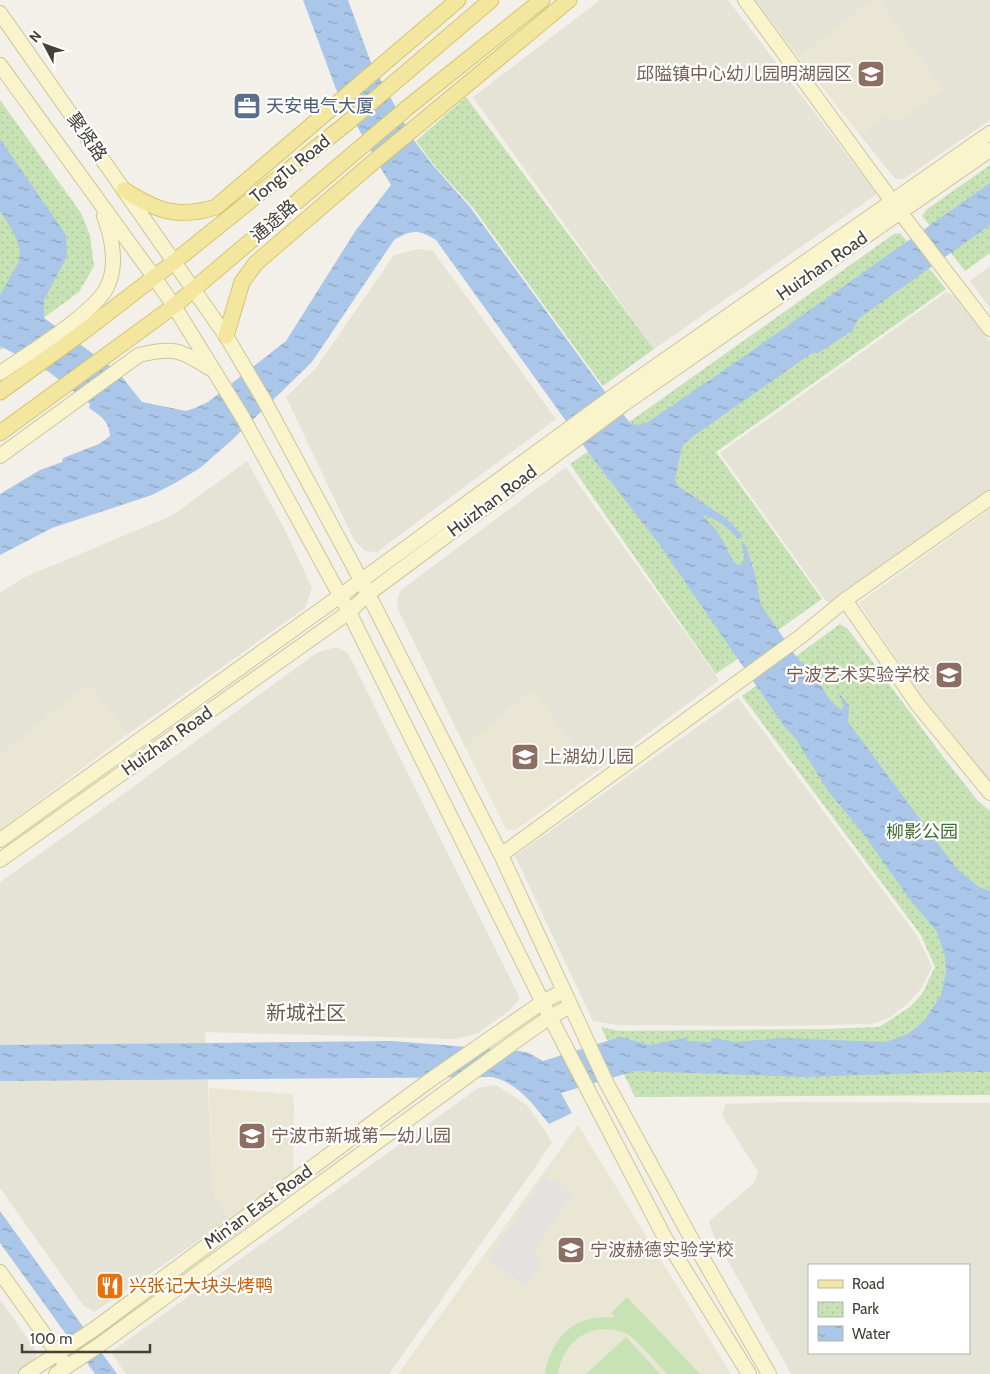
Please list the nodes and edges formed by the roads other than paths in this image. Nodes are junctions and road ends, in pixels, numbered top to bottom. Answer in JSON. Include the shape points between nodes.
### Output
{"nodes":[{"id":1,"x":458,"y":0,"type":"edge"},
{"id":2,"x":491,"y":0,"type":"edge"},
{"id":3,"x":542,"y":0,"type":"edge"},
{"id":4,"x":569,"y":0,"type":"edge"},
{"id":5,"x":745,"y":0,"type":"edge"},
{"id":6,"x":0,"y":13,"type":"edge"},
{"id":7,"x":0,"y":66,"type":"edge"},
{"id":8,"x":990,"y":133,"type":"edge"},
{"id":9,"x":990,"y":150,"type":"edge"},
{"id":10,"x":124,"y":190,"type":"junction"},
{"id":11,"x":892,"y":200,"type":"junction"},
{"id":12,"x":98,"y":201,"type":"junction"},
{"id":13,"x":900,"y":212,"type":"junction"},
{"id":14,"x":174,"y":262,"type":"junction"},
{"id":15,"x":154,"y":277,"type":"junction"},
{"id":16,"x":194,"y":290,"type":"junction"},
{"id":17,"x":174,"y":306,"type":"junction"},
{"id":18,"x":990,"y":329,"type":"edge"},
{"id":19,"x":226,"y":336,"type":"junction"},
{"id":20,"x":214,"y":371,"type":"junction"},
{"id":21,"x":0,"y":373,"type":"edge"},
{"id":22,"x":0,"y":392,"type":"edge"},
{"id":23,"x":621,"y":398,"type":"junction"},
{"id":24,"x":0,"y":433,"type":"edge"},
{"id":25,"x":570,"y":436,"type":"junction"},
{"id":26,"x":0,"y":456,"type":"edge"},
{"id":27,"x":990,"y":498,"type":"edge"},
{"id":28,"x":361,"y":580,"type":"junction"},
{"id":29,"x":368,"y":594,"type":"junction"},
{"id":30,"x":340,"y":596,"type":"junction"},
{"id":31,"x":845,"y":600,"type":"junction"},
{"id":32,"x":349,"y":612,"type":"junction"},
{"id":33,"x":990,"y":793,"type":"edge"},
{"id":34,"x":0,"y":840,"type":"edge"},
{"id":35,"x":502,"y":855,"type":"junction"},
{"id":36,"x":0,"y":860,"type":"edge"},
{"id":37,"x":564,"y":991,"type":"junction"},
{"id":38,"x":544,"y":1002,"type":"junction"},
{"id":39,"x":570,"y":1006,"type":"junction"},
{"id":40,"x":550,"y":1017,"type":"junction"},
{"id":41,"x":0,"y":1272,"type":"edge"},
{"id":42,"x":63,"y":1350,"type":"junction"},
{"id":43,"x":68,"y":1369,"type":"edge"},
{"id":44,"x":26,"y":1374,"type":"edge"},
{"id":45,"x":749,"y":1374,"type":"edge"},
{"id":46,"x":770,"y":1374,"type":"edge"}],
"edges":[{"from":1,"to":10,"type":"main road","via":[[216,207],[180,214],[158,210]]},
{"from":2,"to":14,"type":"main road","name":"TongTu Road","via":[[347,123]]},
{"from":3,"to":16,"type":"main road","name":"通途路","via":[[407,108]]},
{"from":4,"to":19,"type":"main road","via":[[256,263],[242,282]]},
{"from":5,"to":11,"type":"main road"},
{"from":6,"to":10,"type":"main road","name":"聚贤路"},
{"from":7,"to":12,"type":"main road","name":"聚贤路"},
{"from":8,"to":11,"type":"main road","name":"Huizhan Road"},
{"from":9,"to":13,"type":"main road","name":"Huizhan Road"},
{"from":10,"to":14,"type":"main road","name":"聚贤路"},
{"from":11,"to":13,"type":"main road"},
{"from":11,"to":23,"type":"main road","name":"Huizhan Road"},
{"from":12,"to":15,"type":"main road","name":"聚贤路"},
{"from":12,"to":21,"type":"main road","via":[[112,244],[108,287],[94,305]]},
{"from":13,"to":18,"type":"main road"},
{"from":13,"to":23,"type":"main road","name":"Huizhan Road"},
{"from":14,"to":15,"type":"main road","name":"TongTu Road"},
{"from":14,"to":16,"type":"main road","name":"聚贤路"},
{"from":15,"to":17,"type":"main road","name":"聚贤路"},
{"from":15,"to":22,"type":"main road","name":"TongTu Road"},
{"from":16,"to":17,"type":"main road","name":"通途路"},
{"from":16,"to":19,"type":"main road","name":"聚贤路"},
{"from":17,"to":20,"type":"main road","name":"聚贤路"},
{"from":17,"to":24,"type":"main road","name":"通途路"},
{"from":19,"to":28,"type":"main road","name":"聚贤路"},
{"from":20,"to":26,"type":"main road","via":[[184,352],[162,350],[139,356]]},
{"from":20,"to":30,"type":"main road","name":"聚贤路"},
{"from":23,"to":25,"type":"main road","name":"Huizhan Road"},
{"from":25,"to":28,"type":"main road","name":"Huizhan Road"},
{"from":25,"to":29,"type":"main road","name":"Huizhan Road"},
{"from":27,"to":31,"type":"main road"},
{"from":28,"to":29,"type":"main road","name":"聚贤路"},
{"from":28,"to":30,"type":"main road","name":"Huizhan Road"},
{"from":29,"to":32,"type":"main road","name":"Huizhan Road"},
{"from":29,"to":35,"type":"main road","name":"聚贤路"},
{"from":30,"to":32,"type":"main road","name":"聚贤路"},
{"from":30,"to":34,"type":"main road","name":"Huizhan Road"},
{"from":31,"to":33,"type":"main road","via":[[918,704]]},
{"from":31,"to":35,"type":"main road","via":[[800,638]]},
{"from":32,"to":36,"type":"main road","name":"Huizhan Road"},
{"from":32,"to":38,"type":"main road","name":"聚贤路"},
{"from":35,"to":37,"type":"main road","name":"聚贤路"},
{"from":37,"to":38,"type":"main road","name":"Min'an East Road"},
{"from":37,"to":39,"type":"main road","name":"聚贤路"},
{"from":38,"to":40,"type":"main road","name":"聚贤路"},
{"from":38,"to":42,"type":"main road","name":"Min'an East Road","via":[[426,1083]]},
{"from":39,"to":40,"type":"main road","name":"Min'an East Road"},
{"from":39,"to":46,"type":"main road","name":"聚贤路","via":[[607,1084]]},
{"from":40,"to":43,"type":"main road","name":"Min'an East Road"},
{"from":40,"to":45,"type":"main road","name":"聚贤路","via":[[665,1238]]},
{"from":41,"to":42,"type":"main road"},
{"from":42,"to":43,"type":"main road"},
{"from":42,"to":44,"type":"main road","name":"Min'an East Road"}]}
